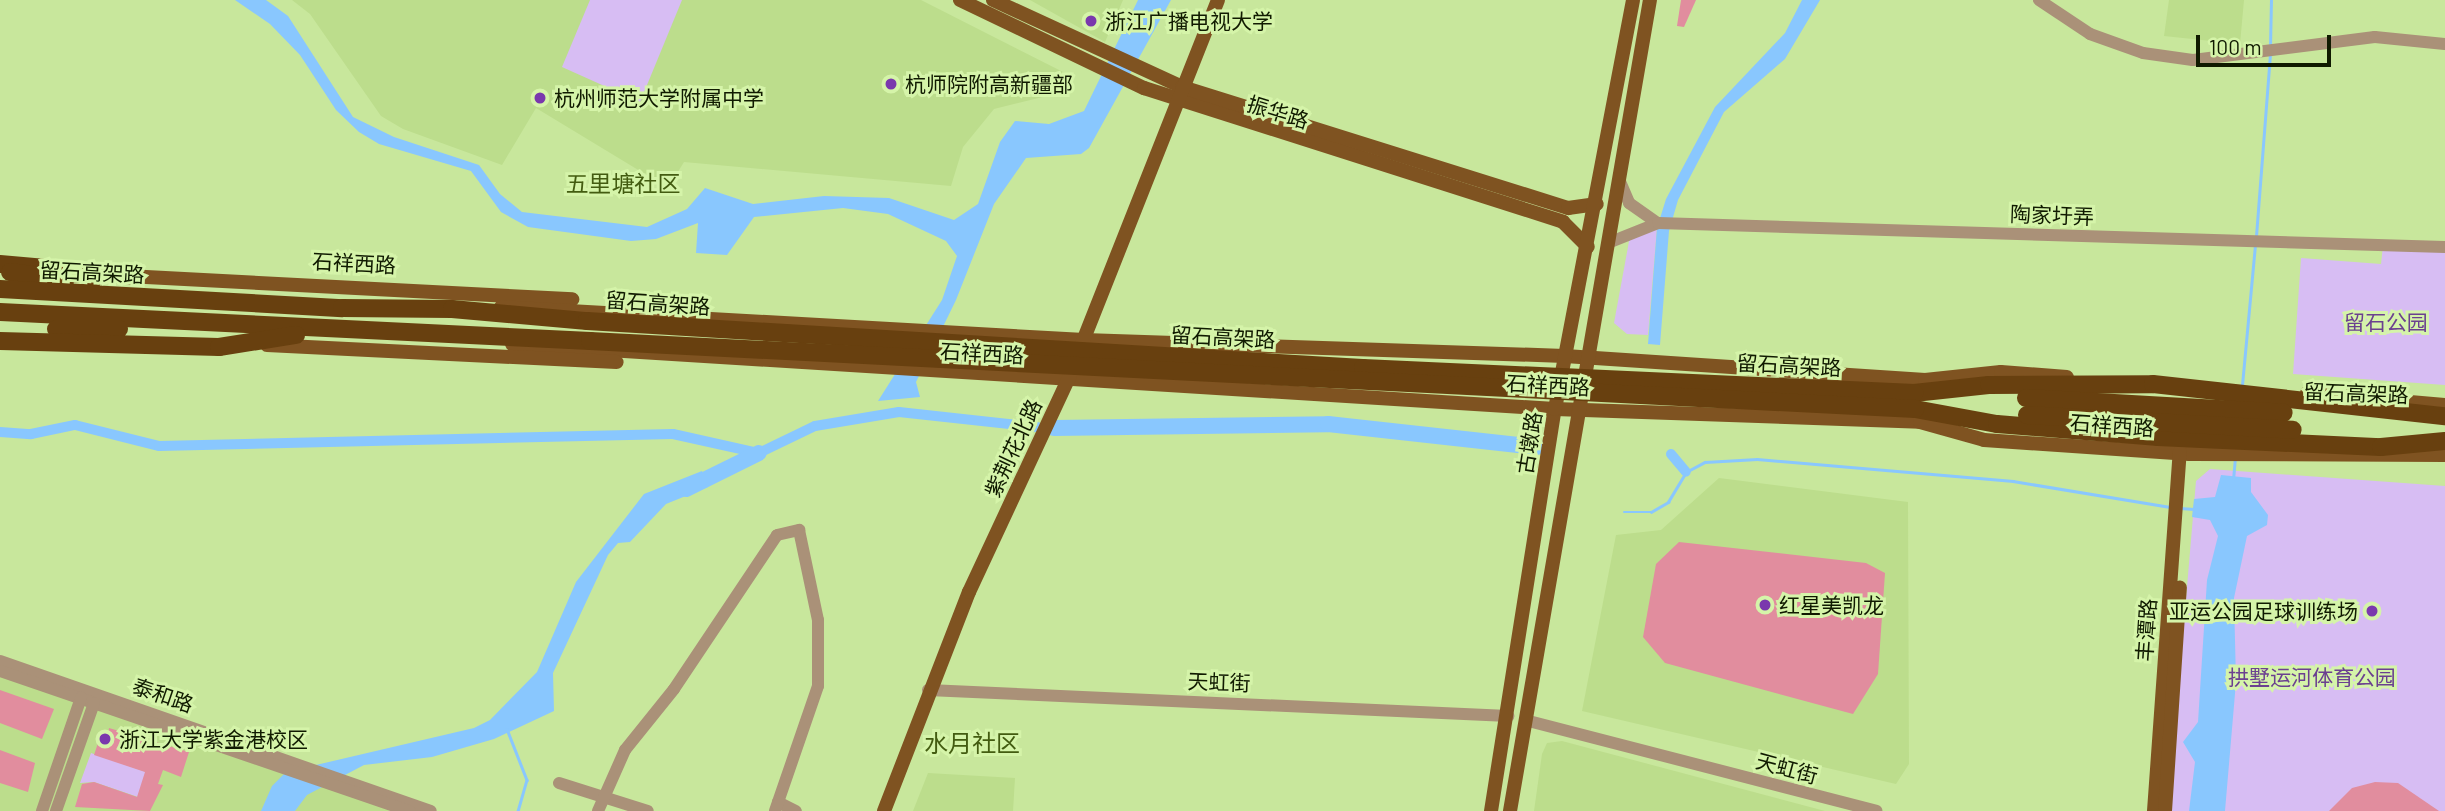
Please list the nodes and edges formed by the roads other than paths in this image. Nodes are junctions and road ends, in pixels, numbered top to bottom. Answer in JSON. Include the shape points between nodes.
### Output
{"nodes":[{"id":1,"x":960,"y":0,"type":"edge"},
{"id":2,"x":993,"y":0,"type":"edge"},
{"id":3,"x":1218,"y":0,"type":"edge"},
{"id":4,"x":1633,"y":0,"type":"edge"},
{"id":5,"x":1650,"y":0,"type":"edge"},
{"id":6,"x":2039,"y":0,"type":"edge"},
{"id":7,"x":2445,"y":44,"type":"edge"},
{"id":8,"x":1099,"y":57,"type":"junction"},
{"id":9,"x":1180,"y":94,"type":"junction"},
{"id":10,"x":1619,"y":179,"type":"junction"},
{"id":11,"x":1597,"y":204,"type":"junction"},
{"id":12,"x":1658,"y":223,"type":"junction"},
{"id":13,"x":1608,"y":243,"type":"junction"},
{"id":14,"x":1588,"y":247,"type":"junction"},
{"id":15,"x":2445,"y":247,"type":"edge"},
{"id":16,"x":3,"y":269,"type":"edge"},
{"id":17,"x":136,"y":276,"type":"joint"},
{"id":18,"x":0,"y":289,"type":"edge"},
{"id":19,"x":342,"y":308,"type":"junction"},
{"id":20,"x":452,"y":309,"type":"junction"},
{"id":21,"x":705,"y":315,"type":"junction"},
{"id":22,"x":1,"y":327,"type":"edge"},
{"id":23,"x":337,"y":328,"type":"junction"},
{"id":24,"x":469,"y":337,"type":"junction"},
{"id":25,"x":1084,"y":340,"type":"junction"},
{"id":26,"x":219,"y":347,"type":"junction"},
{"id":27,"x":646,"y":356,"type":"junction"},
{"id":28,"x":1565,"y":356,"type":"junction"},
{"id":29,"x":1588,"y":358,"type":"junction"},
{"id":30,"x":1068,"y":381,"type":"junction"},
{"id":31,"x":2153,"y":384,"type":"junction"},
{"id":32,"x":2260,"y":395,"type":"junction"},
{"id":33,"x":2445,"y":405,"type":"edge"},
{"id":34,"x":1916,"y":408,"type":"junction"},
{"id":35,"x":1555,"y":409,"type":"junction"},
{"id":36,"x":1579,"y":409,"type":"junction"},
{"id":37,"x":2384,"y":412,"type":"junction"},
{"id":38,"x":2445,"y":418,"type":"edge"},
{"id":39,"x":2282,"y":421,"type":"junction"},
{"id":40,"x":2232,"y":423,"type":"junction"},
{"id":41,"x":2445,"y":439,"type":"edge"},
{"id":42,"x":2381,"y":441,"type":"junction"},
{"id":43,"x":2255,"y":447,"type":"junction"},
{"id":44,"x":2189,"y":448,"type":"junction"},
{"id":45,"x":2445,"y":455,"type":"edge"},
{"id":46,"x":2181,"y":508,"type":"junction"},
{"id":47,"x":0,"y":661,"type":"edge"},
{"id":48,"x":0,"y":671,"type":"edge"},
{"id":49,"x":928,"y":690,"type":"junction"},
{"id":50,"x":87,"y":701,"type":"junction"},
{"id":51,"x":1508,"y":716,"type":"junction"},
{"id":52,"x":1525,"y":720,"type":"junction"},
{"id":53,"x":288,"y":764,"type":"junction"},
{"id":54,"x":559,"y":783,"type":"dead end"},
{"id":55,"x":344,"y":784,"type":"junction"},
{"id":56,"x":600,"y":805,"type":"edge"},
{"id":57,"x":776,"y":807,"type":"edge"},
{"id":58,"x":428,"y":810,"type":"edge"},
{"id":59,"x":42,"y":811,"type":"edge"},
{"id":60,"x":55,"y":811,"type":"edge"},
{"id":61,"x":410,"y":811,"type":"edge"},
{"id":62,"x":648,"y":811,"type":"edge"},
{"id":63,"x":796,"y":811,"type":"edge"},
{"id":64,"x":884,"y":811,"type":"edge"},
{"id":65,"x":1491,"y":811,"type":"edge"},
{"id":66,"x":1510,"y":811,"type":"edge"},
{"id":67,"x":1876,"y":811,"type":"edge"},
{"id":68,"x":2154,"y":811,"type":"edge"},
{"id":69,"x":2165,"y":811,"type":"edge"}],
"edges":[{"from":1,"to":8,"type":"main road","name":"振华路"},
{"from":2,"to":8,"type":"main road","name":"振华路"},
{"from":3,"to":9,"type":"main road","name":"紫荆花北路"},
{"from":4,"to":11,"type":"main road","name":"古墩路"},
{"from":5,"to":10,"type":"main road","name":"古墩路"},
{"from":6,"to":7,"type":"street","via":[[2090,34],[2143,53],[2218,58],[2375,37]]},
{"from":8,"to":9,"type":"main road","name":"振华路"},
{"from":9,"to":11,"type":"main road","name":"振华路","via":[[1568,208]]},
{"from":9,"to":14,"type":"main road","name":"振华路","via":[[1563,222]]},
{"from":9,"to":25,"type":"main road","name":"紫荆花北路"},
{"from":10,"to":12,"type":"street","via":[[1629,203]]},
{"from":10,"to":13,"type":"main road","name":"古墩路"},
{"from":11,"to":14,"type":"main road","name":"古墩路"},
{"from":12,"to":13,"type":"street","name":"陶家圩弄"},
{"from":12,"to":15,"type":"street","name":"陶家圩弄"},
{"from":13,"to":29,"type":"main road","name":"古墩路"},
{"from":14,"to":28,"type":"main road","name":"古墩路"},
{"from":16,"to":17,"type":"highway"},
{"from":16,"to":19,"type":"highway","via":[[80,283],[214,289]]},
{"from":17,"to":21,"type":"main road","name":"石祥西路","via":[[528,294]]},
{"from":18,"to":19,"type":"highway","name":"留石高架路"},
{"from":19,"to":20,"type":"highway","name":"留石高架路"},
{"from":20,"to":21,"type":"main road","name":"石祥西路","via":[[532,306]]},
{"from":20,"to":34,"type":"highway","name":"留石高架路","bridge":true},
{"from":21,"to":25,"type":"main road","name":"石祥西路"},
{"from":22,"to":23,"type":"highway","name":"留石高架路"},
{"from":22,"to":26,"type":"highway","name":"石祥西路"},
{"from":23,"to":24,"type":"highway","name":"留石高架路"},
{"from":23,"to":26,"type":"highway"},
{"from":24,"to":27,"type":"main road","name":"石祥西路"},
{"from":24,"to":34,"type":"highway","name":"留石高架路","bridge":true},
{"from":25,"to":28,"type":"main road","name":"石祥西路"},
{"from":25,"to":30,"type":"main road","name":"紫荆花北路"},
{"from":26,"to":27,"type":"main road","name":"石祥西路","via":[[300,346],[586,364]]},
{"from":27,"to":30,"type":"main road","name":"石祥西路"},
{"from":28,"to":29,"type":"main road","name":"石祥西路"},
{"from":28,"to":35,"type":"main road","name":"古墩路"},
{"from":29,"to":31,"type":"main road","name":"石祥西路","via":[[1925,380],[2001,372]]},
{"from":29,"to":36,"type":"main road","name":"古墩路"},
{"from":30,"to":35,"type":"main road","name":"石祥西路"},
{"from":30,"to":49,"type":"main road","name":"紫荆花北路"},
{"from":31,"to":34,"type":"highway","via":[[1989,385]]},
{"from":31,"to":40,"type":"highway"},
{"from":32,"to":33,"type":"main road"},
{"from":32,"to":37,"type":"highway"},
{"from":32,"to":40,"type":"highway"},
{"from":34,"to":36,"type":"main road","name":"石祥西路"},
{"from":34,"to":40,"type":"highway","name":"留石高架路"},
{"from":34,"to":44,"type":"highway"},
{"from":34,"to":44,"type":"main road","name":"石祥西路","via":[[1984,440]]},
{"from":35,"to":36,"type":"main road","name":"石祥西路"},
{"from":35,"to":51,"type":"main road","name":"古墩路"},
{"from":36,"to":52,"type":"main road","name":"古墩路"},
{"from":37,"to":38,"type":"highway"},
{"from":37,"to":39,"type":"highway","name":"留石高架路"},
{"from":39,"to":40,"type":"highway","name":"留石高架路"},
{"from":39,"to":42,"type":"highway","name":"留石高架路"},
{"from":40,"to":43,"type":"highway"},
{"from":40,"to":44,"type":"highway"},
{"from":41,"to":42,"type":"highway"},
{"from":42,"to":43,"type":"highway"},
{"from":43,"to":45,"type":"main road","via":[[2358,458]]},
{"from":44,"to":46,"type":"main road","name":"丰潭路"},
{"from":46,"to":68,"type":"main road","name":"丰潭路"},
{"from":46,"to":69,"type":"main road","name":"丰潭路"},
{"from":47,"to":53,"type":"street","name":"泰和路"},
{"from":48,"to":50,"type":"street","name":"泰和路"},
{"from":49,"to":51,"type":"street","name":"天虹街"},
{"from":49,"to":64,"type":"main road","name":"紫荆花北路"},
{"from":50,"to":53,"type":"street","name":"泰和路"},
{"from":50,"to":59,"type":"street"},
{"from":50,"to":60,"type":"street"},
{"from":51,"to":65,"type":"main road","name":"古墩路"},
{"from":52,"to":66,"type":"main road","name":"古墩路"},
{"from":52,"to":67,"type":"street","name":"天虹街"},
{"from":53,"to":55,"type":"street","name":"泰和路"},
{"from":54,"to":56,"type":"street"},
{"from":55,"to":58,"type":"street","name":"泰和路"},
{"from":55,"to":61,"type":"street"},
{"from":56,"to":57,"type":"street","via":[[625,750],[674,689],[776,535],[799,530],[818,620],[818,686]]},
{"from":56,"to":62,"type":"street"},
{"from":57,"to":63,"type":"street"}]}
